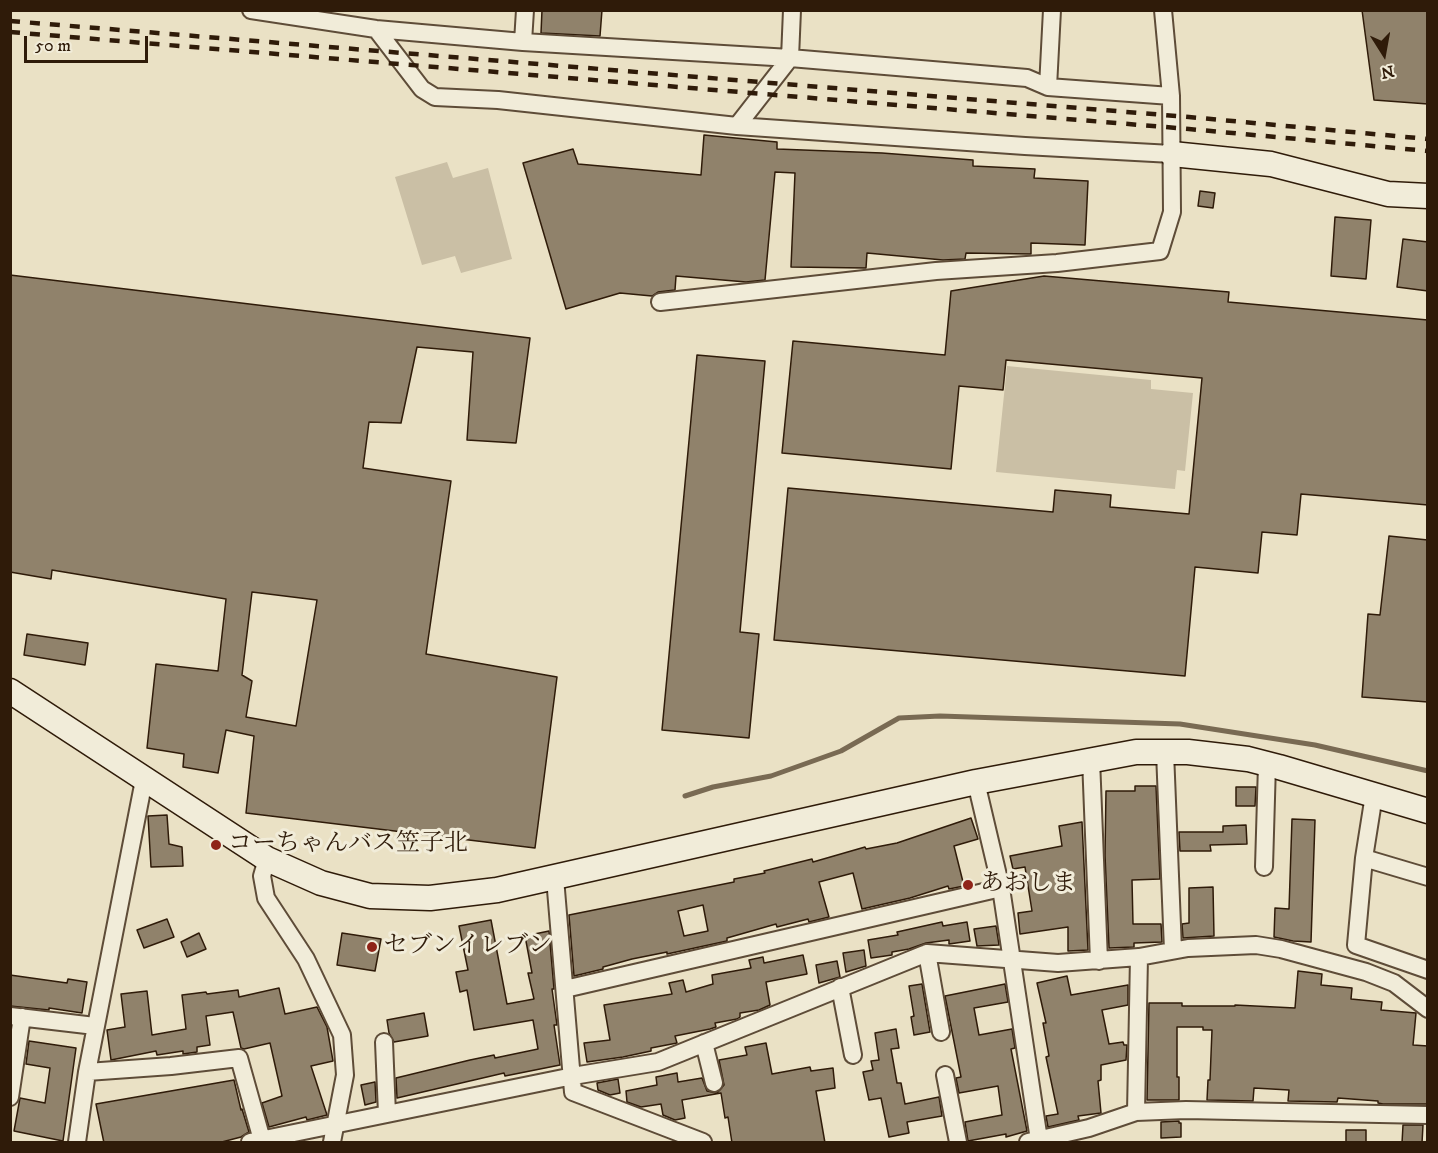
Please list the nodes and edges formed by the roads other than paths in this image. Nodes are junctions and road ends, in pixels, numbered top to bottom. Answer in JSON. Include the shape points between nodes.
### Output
{"nodes":[{"id":1,"x":525,"y":10,"type":"edge"},
{"id":2,"x":792,"y":10,"type":"edge"},
{"id":3,"x":1052,"y":10,"type":"edge"},
{"id":4,"x":1163,"y":10,"type":"edge"},
{"id":5,"x":251,"y":11,"type":"edge"},
{"id":6,"x":376,"y":29,"type":"junction"},
{"id":7,"x":523,"y":42,"type":"junction"},
{"id":8,"x":790,"y":58,"type":"junction"},
{"id":9,"x":1048,"y":87,"type":"junction"},
{"id":10,"x":1172,"y":96,"type":"junction"},
{"id":11,"x":737,"y":126,"type":"junction"},
{"id":12,"x":1172,"y":154,"type":"junction"},
{"id":13,"x":1428,"y":196,"type":"edge"},
{"id":14,"x":660,"y":302,"type":"dead end"},
{"id":15,"x":10,"y":691,"type":"edge"},
{"id":16,"x":1165,"y":752,"type":"junction"},
{"id":17,"x":1091,"y":759,"type":"junction"},
{"id":18,"x":1267,"y":764,"type":"junction"},
{"id":19,"x":144,"y":780,"type":"junction"},
{"id":20,"x":976,"y":782,"type":"junction"},
{"id":21,"x":1374,"y":795,"type":"junction"},
{"id":22,"x":1428,"y":811,"type":"edge"},
{"id":23,"x":1364,"y":858,"type":"junction"},
{"id":24,"x":267,"y":859,"type":"junction"},
{"id":25,"x":1264,"y":867,"type":"dead end"},
{"id":26,"x":1428,"y":877,"type":"edge"},
{"id":27,"x":555,"y":878,"type":"junction"},
{"id":28,"x":1001,"y":888,"type":"junction"},
{"id":29,"x":1173,"y":950,"type":"junction"},
{"id":30,"x":927,"y":953,"type":"junction"},
{"id":31,"x":1139,"y":957,"type":"junction"},
{"id":32,"x":1012,"y":959,"type":"junction"},
{"id":33,"x":1099,"y":961,"type":"junction"},
{"id":34,"x":1428,"y":970,"type":"edge"},
{"id":35,"x":840,"y":987,"type":"junction"},
{"id":36,"x":565,"y":989,"type":"junction"},
{"id":37,"x":1428,"y":1009,"type":"edge"},
{"id":38,"x":16,"y":1017,"type":"edge"},
{"id":39,"x":95,"y":1026,"type":"junction"},
{"id":40,"x":941,"y":1032,"type":"dead end"},
{"id":41,"x":384,"y":1042,"type":"dead end"},
{"id":42,"x":704,"y":1043,"type":"junction"},
{"id":43,"x":853,"y":1055,"type":"dead end"},
{"id":44,"x":87,"y":1072,"type":"junction"},
{"id":45,"x":945,"y":1075,"type":"dead end"},
{"id":46,"x":573,"y":1076,"type":"junction"},
{"id":47,"x":714,"y":1083,"type":"dead end"},
{"id":48,"x":10,"y":1097,"type":"edge"},
{"id":49,"x":1136,"y":1112,"type":"junction"},
{"id":50,"x":387,"y":1114,"type":"junction"},
{"id":51,"x":1428,"y":1115,"type":"edge"},
{"id":52,"x":334,"y":1135,"type":"edge"},
{"id":53,"x":1088,"y":1135,"type":"edge"},
{"id":54,"x":256,"y":1141,"type":"edge"},
{"id":55,"x":1034,"y":1141,"type":"edge"},
{"id":56,"x":77,"y":1143,"type":"edge"},
{"id":57,"x":703,"y":1143,"type":"edge"},
{"id":58,"x":958,"y":1143,"type":"edge"}],
"edges":[{"from":1,"to":7,"type":"street"},
{"from":2,"to":8,"type":"street"},
{"from":3,"to":9,"type":"street"},
{"from":4,"to":10,"type":"street"},
{"from":5,"to":6,"type":"street"},
{"from":6,"to":7,"type":"street"},
{"from":6,"to":11,"type":"street","via":[[422,89],[435,97],[498,100]]},
{"from":7,"to":8,"type":"street"},
{"from":8,"to":9,"type":"street","via":[[1027,78]]},
{"from":8,"to":11,"type":"street"},
{"from":9,"to":10,"type":"street"},
{"from":10,"to":12,"type":"street"},
{"from":11,"to":12,"type":"street"},
{"from":12,"to":13,"type":"street","via":[[1271,164],[1388,194]]},
{"from":12,"to":14,"type":"street","via":[[1172,213],[1160,251]]},
{"from":15,"to":19,"type":"street"},
{"from":16,"to":17,"type":"street"},
{"from":16,"to":18,"type":"street","via":[[1215,754]]},
{"from":16,"to":29,"type":"street"},
{"from":17,"to":20,"type":"street"},
{"from":17,"to":33,"type":"street"},
{"from":18,"to":21,"type":"street"},
{"from":18,"to":25,"type":"street"},
{"from":19,"to":24,"type":"street"},
{"from":19,"to":39,"type":"street"},
{"from":20,"to":27,"type":"street"},
{"from":20,"to":28,"type":"street"},
{"from":21,"to":22,"type":"street"},
{"from":21,"to":23,"type":"street"},
{"from":23,"to":26,"type":"street"},
{"from":23,"to":34,"type":"street","via":[[1356,945]]},
{"from":24,"to":27,"type":"street","via":[[321,883],[370,896],[436,898]]},
{"from":24,"to":52,"type":"street","via":[[262,876],[266,898],[306,959],[342,1035],[345,1075]]},
{"from":27,"to":36,"type":"street"},
{"from":28,"to":32,"type":"street"},
{"from":28,"to":36,"type":"street"},
{"from":29,"to":31,"type":"street"},
{"from":29,"to":37,"type":"street","via":[[1248,945],[1281,950],[1394,983]]},
{"from":30,"to":32,"type":"street"},
{"from":30,"to":35,"type":"street"},
{"from":30,"to":40,"type":"street"},
{"from":31,"to":33,"type":"street"},
{"from":31,"to":49,"type":"street"},
{"from":32,"to":33,"type":"street"},
{"from":32,"to":55,"type":"street"},
{"from":35,"to":42,"type":"street"},
{"from":35,"to":43,"type":"street"},
{"from":36,"to":46,"type":"street"},
{"from":38,"to":39,"type":"street"},
{"from":38,"to":48,"type":"street"},
{"from":39,"to":44,"type":"street"},
{"from":41,"to":50,"type":"street"},
{"from":42,"to":46,"type":"street","via":[[658,1062]]},
{"from":42,"to":47,"type":"street"},
{"from":44,"to":54,"type":"street","via":[[239,1058]]},
{"from":44,"to":56,"type":"street"},
{"from":45,"to":58,"type":"street"},
{"from":46,"to":50,"type":"street"},
{"from":46,"to":57,"type":"street","via":[[573,1092]]},
{"from":49,"to":51,"type":"street"},
{"from":49,"to":53,"type":"street"},
{"from":50,"to":52,"type":"street"},
{"from":52,"to":54,"type":"street"},
{"from":53,"to":55,"type":"street"}]}
